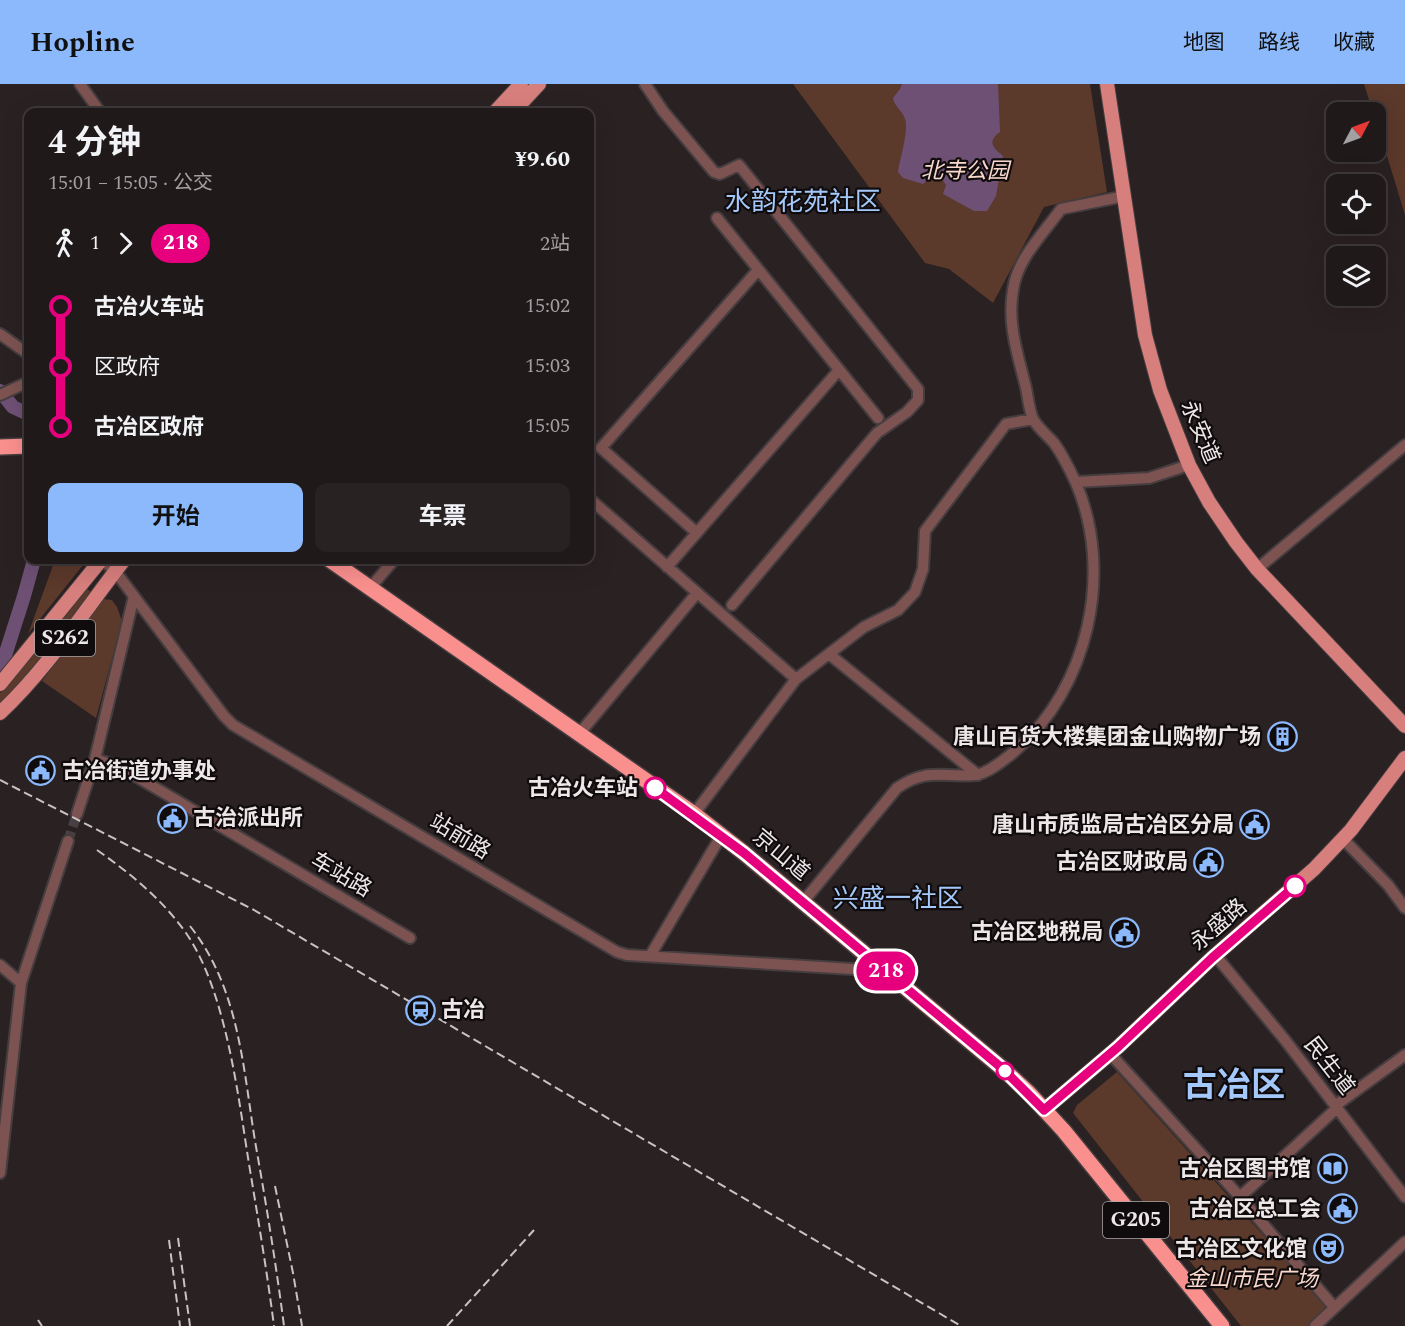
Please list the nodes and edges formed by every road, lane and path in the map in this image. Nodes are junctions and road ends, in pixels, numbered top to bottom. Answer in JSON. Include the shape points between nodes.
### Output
{"nodes":[{"id":1,"x":80,"y":84,"type":"edge"},
{"id":2,"x":521,"y":84,"type":"edge"},
{"id":3,"x":539,"y":84,"type":"edge"},
{"id":4,"x":645,"y":84,"type":"edge"},
{"id":5,"x":1107,"y":84,"type":"edge"},
{"id":6,"x":97,"y":108,"type":"edge"},
{"id":7,"x":499,"y":108,"type":"edge"},
{"id":8,"x":517,"y":108,"type":"edge"},
{"id":9,"x":1125,"y":196,"type":"junction"},
{"id":10,"x":717,"y":219,"type":"dead end"},
{"id":11,"x":758,"y":270,"type":"junction"},
{"id":12,"x":0,"y":334,"type":"edge"},
{"id":13,"x":24,"y":351,"type":"edge"},
{"id":14,"x":839,"y":370,"type":"junction"},
{"id":15,"x":24,"y":383,"type":"edge"},
{"id":16,"x":0,"y":395,"type":"edge"},
{"id":17,"x":878,"y":418,"type":"dead end"},
{"id":18,"x":1033,"y":418,"type":"junction"},
{"id":19,"x":1405,"y":445,"type":"edge"},
{"id":20,"x":24,"y":446,"type":"edge"},
{"id":21,"x":0,"y":447,"type":"edge"},
{"id":22,"x":1189,"y":465,"type":"junction"},
{"id":23,"x":1076,"y":482,"type":"junction"},
{"id":24,"x":594,"y":503,"type":"edge"},
{"id":25,"x":697,"y":533,"type":"junction"},
{"id":26,"x":98,"y":564,"type":"edge"},
{"id":27,"x":106,"y":564,"type":"edge"},
{"id":28,"x":121,"y":564,"type":"edge"},
{"id":29,"x":336,"y":564,"type":"edge"},
{"id":30,"x":391,"y":564,"type":"edge"},
{"id":31,"x":667,"y":567,"type":"junction"},
{"id":32,"x":1257,"y":569,"type":"junction"},
{"id":33,"x":115,"y":571,"type":"junction"},
{"id":34,"x":370,"y":588,"type":"junction"},
{"id":35,"x":697,"y":593,"type":"junction"},
{"id":36,"x":134,"y":596,"type":"junction"},
{"id":37,"x":732,"y":605,"type":"dead end"},
{"id":38,"x":829,"y":654,"type":"junction"},
{"id":39,"x":796,"y":679,"type":"junction"},
{"id":40,"x":0,"y":684,"type":"edge"},
{"id":41,"x":0,"y":713,"type":"edge"},
{"id":42,"x":1405,"y":726,"type":"edge"},
{"id":43,"x":579,"y":734,"type":"junction"},
{"id":44,"x":1405,"y":758,"type":"edge"},
{"id":45,"x":96,"y":759,"type":"junction"},
{"id":46,"x":1405,"y":768,"type":"edge"},
{"id":47,"x":978,"y":775,"type":"junction"},
{"id":48,"x":77,"y":814,"type":"tunnel mouth"},
{"id":49,"x":694,"y":814,"type":"junction"},
{"id":50,"x":721,"y":836,"type":"junction"},
{"id":51,"x":68,"y":841,"type":"tunnel mouth"},
{"id":52,"x":1347,"y":843,"type":"junction"},
{"id":53,"x":803,"y":902,"type":"junction"},
{"id":54,"x":1405,"y":908,"type":"edge"},
{"id":55,"x":410,"y":938,"type":"dead end"},
{"id":56,"x":650,"y":956,"type":"junction"},
{"id":57,"x":1220,"y":961,"type":"junction"},
{"id":58,"x":0,"y":965,"type":"edge"},
{"id":59,"x":886,"y":971,"type":"junction"},
{"id":60,"x":21,"y":983,"type":"junction"},
{"id":61,"x":1405,"y":1055,"type":"edge"},
{"id":62,"x":1115,"y":1059,"type":"junction"},
{"id":63,"x":1337,"y":1108,"type":"junction"},
{"id":64,"x":1047,"y":1112,"type":"junction"},
{"id":65,"x":0,"y":1173,"type":"edge"},
{"id":66,"x":1240,"y":1197,"type":"junction"},
{"id":67,"x":1405,"y":1197,"type":"edge"},
{"id":68,"x":1405,"y":1242,"type":"edge"},
{"id":69,"x":1334,"y":1307,"type":"junction"},
{"id":70,"x":1222,"y":1326,"type":"edge"},
{"id":71,"x":1315,"y":1326,"type":"edge"}],
"edges":[{"from":1,"to":6,"type":"street"},
{"from":2,"to":7,"type":"main road"},
{"from":3,"to":8,"type":"main road"},
{"from":4,"to":37,"type":"street","via":[[714,172],[720,174],[740,165],[918,389],[918,400],[876,433]]},
{"from":5,"to":9,"type":"main road","name":"永安道"},
{"from":9,"to":18,"type":"street","via":[[1061,210],[1022,261],[1013,288],[1011,323]]},
{"from":9,"to":22,"type":"main road","name":"永安道","via":[[1145,335],[1160,390]]},
{"from":10,"to":11,"type":"street"},
{"from":11,"to":14,"type":"street"},
{"from":11,"to":25,"type":"street","via":[[601,448]]},
{"from":12,"to":13,"type":"street"},
{"from":14,"to":17,"type":"street"},
{"from":14,"to":25,"type":"street"},
{"from":15,"to":16,"type":"street"},
{"from":18,"to":23,"type":"street","via":[[1056,446]]},
{"from":18,"to":38,"type":"street","via":[[1006,424],[925,531],[923,569],[915,592],[898,610],[864,627]]},
{"from":19,"to":32,"type":"street"},
{"from":20,"to":21,"type":"highway"},
{"from":22,"to":23,"type":"street","via":[[1149,478]]},
{"from":22,"to":32,"type":"main road","name":"永安道","via":[[1209,502]]},
{"from":23,"to":47,"type":"street","via":[[1090,526],[1094,565],[1086,634],[1065,685],[1029,738]]},
{"from":24,"to":31,"type":"street"},
{"from":25,"to":31,"type":"street"},
{"from":26,"to":40,"type":"main road","number":"S262"},
{"from":27,"to":33,"type":"street","name":"站前路"},
{"from":28,"to":33,"type":"main road","number":"S262"},
{"from":29,"to":34,"type":"highway","name":"京山道","number":"G205"},
{"from":30,"to":34,"type":"street"},
{"from":31,"to":35,"type":"street"},
{"from":32,"to":42,"type":"main road","name":"永安道"},
{"from":33,"to":36,"type":"street","name":"站前路"},
{"from":33,"to":41,"type":"main road","number":"S262","via":[[31,680]]},
{"from":34,"to":43,"type":"highway","name":"京山道","number":"G205"},
{"from":35,"to":39,"type":"street"},
{"from":35,"to":43,"type":"street"},
{"from":36,"to":45,"type":"street"},
{"from":36,"to":56,"type":"street","name":"站前路","via":[[233,725],[617,952]]},
{"from":38,"to":39,"type":"street"},
{"from":38,"to":47,"type":"street"},
{"from":39,"to":49,"type":"street"},
{"from":43,"to":49,"type":"highway","name":"京山道","number":"G205"},
{"from":44,"to":64,"type":"main road","name":"永盛路","via":[[1351,830],[1314,869]]},
{"from":45,"to":48,"type":"street"},
{"from":45,"to":55,"type":"street","name":"车站路","via":[[120,767]]},
{"from":46,"to":52,"type":"main road","name":"永盛路"},
{"from":47,"to":53,"type":"street","via":[[929,774],[910,779],[897,788]]},
{"from":49,"to":50,"type":"highway","name":"京山道","number":"G205"},
{"from":50,"to":53,"type":"highway","name":"京山道","number":"G205"},
{"from":50,"to":56,"type":"street"},
{"from":51,"to":60,"type":"street"},
{"from":52,"to":54,"type":"street"},
{"from":52,"to":57,"type":"main road","name":"永盛路"},
{"from":53,"to":59,"type":"highway","name":"京山道","number":"G205"},
{"from":56,"to":59,"type":"street","name":"站前路"},
{"from":57,"to":62,"type":"main road","name":"永盛路"},
{"from":57,"to":63,"type":"street","name":"民生道"},
{"from":58,"to":60,"type":"street"},
{"from":59,"to":64,"type":"highway","name":"京山道","number":"G205","via":[[1003,1069]]},
{"from":60,"to":65,"type":"street"},
{"from":61,"to":63,"type":"street"},
{"from":62,"to":64,"type":"main road","name":"永盛路"},
{"from":62,"to":66,"type":"street"},
{"from":63,"to":66,"type":"street"},
{"from":63,"to":67,"type":"street","name":"民生道"},
{"from":64,"to":70,"type":"highway","name":"京山道","number":"G205"},
{"from":66,"to":69,"type":"street"},
{"from":68,"to":69,"type":"street"},
{"from":69,"to":71,"type":"street"}]}
